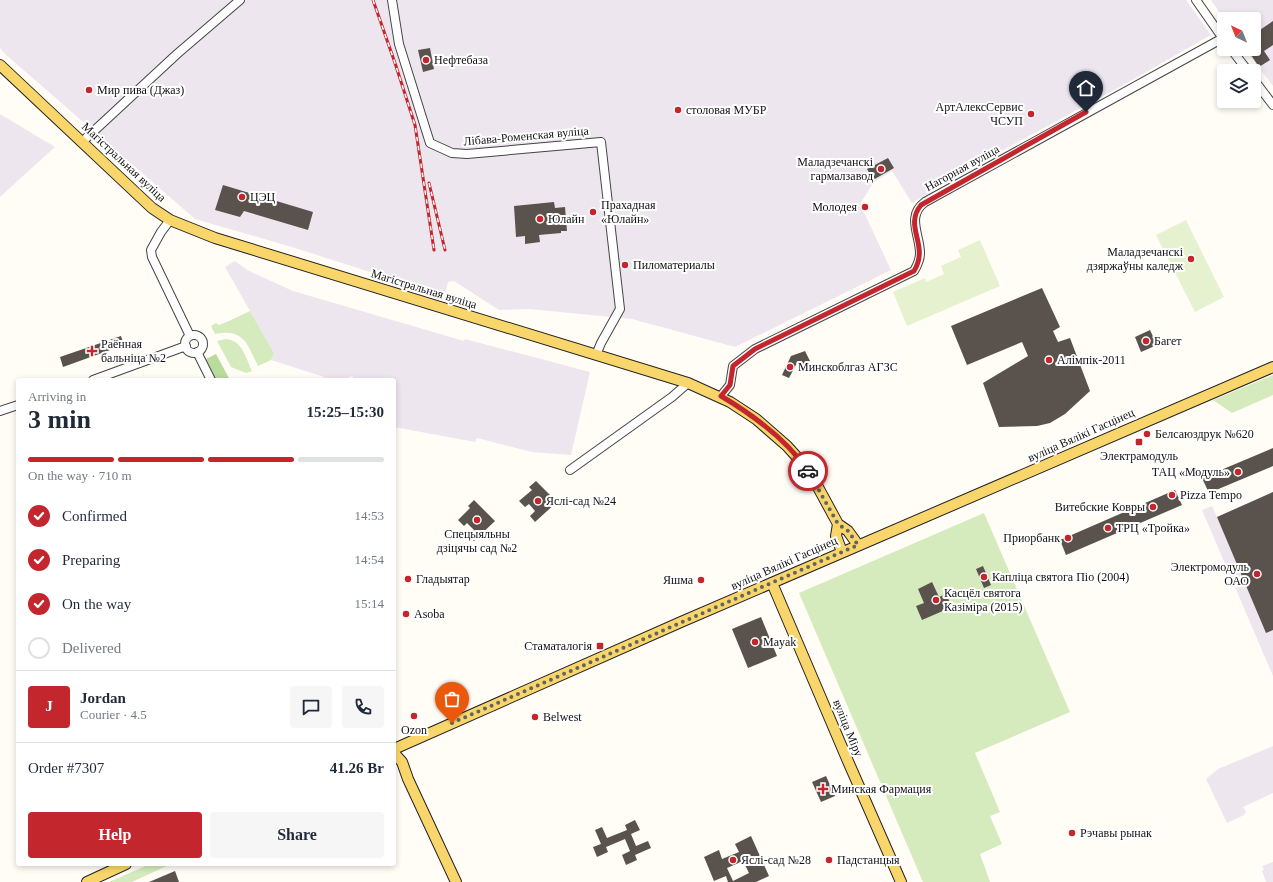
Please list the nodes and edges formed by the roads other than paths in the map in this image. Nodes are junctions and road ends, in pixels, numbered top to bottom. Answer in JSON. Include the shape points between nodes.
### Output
{"nodes":[{"id":1,"x":240,"y":0,"type":"edge"},
{"id":2,"x":392,"y":0,"type":"edge"},
{"id":3,"x":1196,"y":0,"type":"edge"},
{"id":4,"x":1217,"y":30,"type":"edge"},
{"id":5,"x":1217,"y":42,"type":"edge"},
{"id":6,"x":1236,"y":56,"type":"edge"},
{"id":7,"x":1243,"y":64,"type":"edge"},
{"id":8,"x":1,"y":69,"type":"edge"},
{"id":9,"x":1261,"y":89,"type":"edge"},
{"id":10,"x":1273,"y":105,"type":"edge"},
{"id":11,"x":82,"y":142,"type":"junction"},
{"id":12,"x":170,"y":220,"type":"junction"},
{"id":13,"x":190,"y":336,"type":"junction"},
{"id":14,"x":186,"y":346,"type":"junction"},
{"id":15,"x":197,"y":352,"type":"junction"},
{"id":16,"x":596,"y":355,"type":"junction"},
{"id":17,"x":1273,"y":366,"type":"edge"},
{"id":18,"x":98,"y":378,"type":"edge"},
{"id":19,"x":210,"y":378,"type":"edge"},
{"id":20,"x":688,"y":383,"type":"junction"},
{"id":21,"x":721,"y":396,"type":"junction"},
{"id":22,"x":16,"y":406,"type":"edge"},
{"id":23,"x":0,"y":411,"type":"edge"},
{"id":24,"x":570,"y":470,"type":"dead end"},
{"id":25,"x":838,"y":524,"type":"junction"},
{"id":26,"x":858,"y":545,"type":"junction"},
{"id":27,"x":842,"y":552,"type":"junction"},
{"id":28,"x":772,"y":583,"type":"junction"},
{"id":29,"x":396,"y":748,"type":"edge"},
{"id":30,"x":396,"y":755,"type":"edge"},
{"id":31,"x":396,"y":762,"type":"edge"},
{"id":32,"x":408,"y":779,"type":"junction"},
{"id":33,"x":122,"y":866,"type":"edge"},
{"id":34,"x":87,"y":882,"type":"edge"},
{"id":35,"x":456,"y":882,"type":"edge"},
{"id":36,"x":901,"y":882,"type":"edge"}],
"edges":[{"from":1,"to":11,"type":"street","via":[[119,106]]},
{"from":2,"to":16,"type":"street","name":"Лібава-Роменская вуліца","via":[[399,44],[430,143],[452,153],[467,154],[601,142],[620,309]]},
{"from":3,"to":4,"type":"street"},
{"from":5,"to":21,"type":"street","name":"Нагорная вуліца","via":[[925,202],[914,217],[920,253],[914,271],[755,349],[733,366],[730,385]]},
{"from":6,"to":7,"type":"street"},
{"from":8,"to":11,"type":"main road","name":"Магістральная вуліца"},
{"from":9,"to":10,"type":"street"},
{"from":11,"to":12,"type":"main road","name":"Магістральная вуліца","via":[[152,208]]},
{"from":12,"to":13,"type":"street","via":[[151,250]]},
{"from":12,"to":16,"type":"main road","name":"Магістральная вуліца","via":[[222,240]]},
{"from":13,"to":14,"type":"street"},
{"from":13,"to":15,"type":"street","via":[[197,335],[203,341],[203,347]]},
{"from":14,"to":15,"type":"street","via":[[190,352]]},
{"from":14,"to":18,"type":"street"},
{"from":15,"to":19,"type":"street"},
{"from":16,"to":20,"type":"main road","name":"Магістральная вуліца"},
{"from":17,"to":26,"type":"main road","name":"вуліца Вялікі Гасцінец"},
{"from":20,"to":21,"type":"main road","name":"Магістральная вуліца"},
{"from":20,"to":24,"type":"street"},
{"from":21,"to":25,"type":"main road","name":"Магістральная вуліца","via":[[756,419],[788,446],[813,478]]},
{"from":22,"to":23,"type":"street"},
{"from":25,"to":26,"type":"main road","via":[[848,531]]},
{"from":25,"to":27,"type":"main road","via":[[836,536]]},
{"from":26,"to":27,"type":"main road","name":"вуліца Вялікі Гасцінец"},
{"from":27,"to":28,"type":"main road","name":"вуліца Вялікі Гасцінец"},
{"from":28,"to":29,"type":"main road","name":"вуліца Вялікі Гасцінец"},
{"from":28,"to":36,"type":"main road","name":"вуліца Міру"},
{"from":30,"to":32,"type":"main road","via":[[402,762]]},
{"from":31,"to":32,"type":"main road"},
{"from":32,"to":35,"type":"main road"},
{"from":33,"to":34,"type":"main road"}]}
